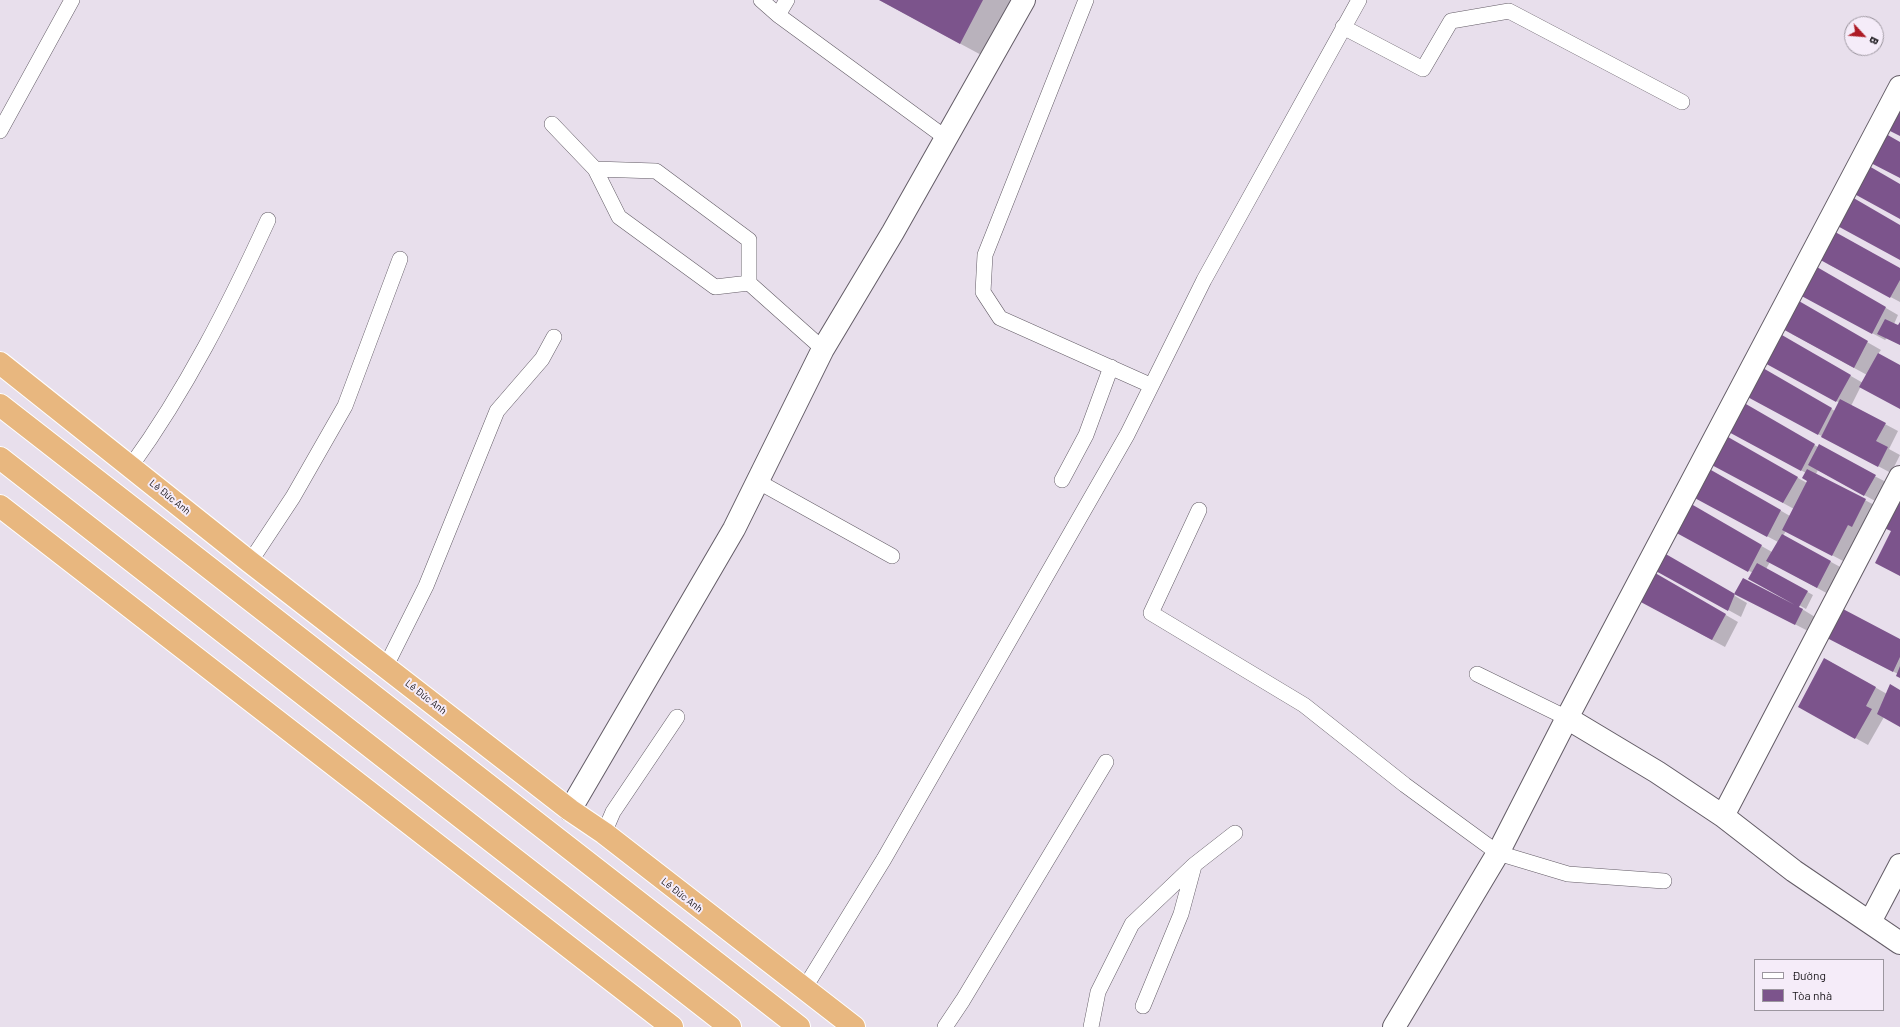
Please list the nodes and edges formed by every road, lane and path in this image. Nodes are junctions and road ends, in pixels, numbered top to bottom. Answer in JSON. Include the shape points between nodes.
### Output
{"nodes":[{"id":1,"x":72,"y":0,"type":"edge"},
{"id":2,"x":761,"y":0,"type":"edge"},
{"id":3,"x":787,"y":0,"type":"edge"},
{"id":4,"x":1024,"y":0,"type":"edge"},
{"id":5,"x":1086,"y":0,"type":"edge"},
{"id":6,"x":1359,"y":0,"type":"edge"},
{"id":7,"x":778,"y":15,"type":"junction"},
{"id":8,"x":1343,"y":27,"type":"junction"},
{"id":9,"x":1900,"y":87,"type":"edge"},
{"id":10,"x":1682,"y":102,"type":"dead end"},
{"id":11,"x":552,"y":124,"type":"dead end"},
{"id":12,"x":0,"y":131,"type":"edge"},
{"id":13,"x":946,"y":138,"type":"junction"},
{"id":14,"x":595,"y":169,"type":"junction"},
{"id":15,"x":268,"y":220,"type":"dead end"},
{"id":16,"x":400,"y":259,"type":"dead end"},
{"id":17,"x":749,"y":283,"type":"junction"},
{"id":18,"x":554,"y":337,"type":"dead end"},
{"id":19,"x":823,"y":349,"type":"junction"},
{"id":20,"x":0,"y":363,"type":"edge"},
{"id":21,"x":1111,"y":367,"type":"junction"},
{"id":22,"x":1150,"y":385,"type":"junction"},
{"id":23,"x":0,"y":405,"type":"edge"},
{"id":24,"x":0,"y":458,"type":"edge"},
{"id":25,"x":132,"y":466,"type":"junction"},
{"id":26,"x":1900,"y":478,"type":"edge"},
{"id":27,"x":1062,"y":480,"type":"dead end"},
{"id":28,"x":757,"y":482,"type":"junction"},
{"id":29,"x":0,"y":506,"type":"edge"},
{"id":30,"x":1199,"y":510,"type":"dead end"},
{"id":31,"x":892,"y":556,"type":"dead end"},
{"id":32,"x":250,"y":562,"type":"junction"},
{"id":33,"x":386,"y":666,"type":"junction"},
{"id":34,"x":1477,"y":674,"type":"dead end"},
{"id":35,"x":676,"y":717,"type":"dead end"},
{"id":36,"x":1567,"y":718,"type":"junction"},
{"id":37,"x":1106,"y":762,"type":"dead end"},
{"id":38,"x":570,"y":810,"type":"junction"},
{"id":39,"x":1723,"y":816,"type":"junction"},
{"id":40,"x":1235,"y":833,"type":"dead end"},
{"id":41,"x":604,"y":834,"type":"junction"},
{"id":42,"x":1498,"y":853,"type":"junction"},
{"id":43,"x":1194,"y":865,"type":"junction"},
{"id":44,"x":1900,"y":865,"type":"edge"},
{"id":45,"x":1664,"y":881,"type":"dead end"},
{"id":46,"x":1870,"y":922,"type":"junction"},
{"id":47,"x":1900,"y":943,"type":"edge"},
{"id":48,"x":804,"y":989,"type":"junction"},
{"id":49,"x":1143,"y":1006,"type":"dead end"},
{"id":50,"x":672,"y":1027,"type":"edge"},
{"id":51,"x":730,"y":1027,"type":"edge"},
{"id":52,"x":799,"y":1027,"type":"edge"},
{"id":53,"x":854,"y":1027,"type":"edge"},
{"id":54,"x":945,"y":1027,"type":"edge"},
{"id":55,"x":1091,"y":1027,"type":"edge"},
{"id":56,"x":1394,"y":1027,"type":"edge"}],
"edges":[{"from":1,"to":12,"type":"lane"},
{"from":2,"to":7,"type":"lane"},
{"from":3,"to":7,"type":"lane"},
{"from":4,"to":13,"type":"street"},
{"from":5,"to":21,"type":"lane","via":[[985,254],[982,292],[1000,318]]},
{"from":6,"to":8,"type":"lane"},
{"from":7,"to":13,"type":"lane"},
{"from":8,"to":10,"type":"lane","via":[[1423,70],[1450,21],[1509,11]]},
{"from":8,"to":22,"type":"lane","via":[[1204,280]]},
{"from":9,"to":36,"type":"street"},
{"from":11,"to":14,"type":"lane"},
{"from":13,"to":19,"type":"street"},
{"from":14,"to":17,"type":"lane","via":[[619,217],[714,287]]},
{"from":14,"to":17,"type":"lane","via":[[656,171],[749,240]]},
{"from":15,"to":25,"type":"lane","via":[[233,295],[160,426]]},
{"from":16,"to":32,"type":"lane","via":[[345,406],[293,497]]},
{"from":17,"to":19,"type":"lane"},
{"from":18,"to":33,"type":"lane","via":[[542,359],[497,411],[426,586]]},
{"from":19,"to":28,"type":"street"},
{"from":20,"to":25,"type":"highway","name":"Lê Đức Anh"},
{"from":21,"to":22,"type":"lane"},
{"from":21,"to":27,"type":"lane","via":[[1086,435]]},
{"from":22,"to":48,"type":"lane","via":[[1127,435],[1107,470],[884,859]]},
{"from":23,"to":52,"type":"highway"},
{"from":24,"to":51,"type":"highway"},
{"from":25,"to":32,"type":"highway","name":"Lê Đức Anh"},
{"from":26,"to":39,"type":"street"},
{"from":28,"to":31,"type":"lane"},
{"from":28,"to":38,"type":"street","via":[[734,529]]},
{"from":29,"to":50,"type":"highway"},
{"from":30,"to":42,"type":"lane","via":[[1151,613],[1304,705]]},
{"from":32,"to":33,"type":"highway","name":"Lê Đức Anh"},
{"from":33,"to":38,"type":"highway","name":"Lê Đức Anh"},
{"from":34,"to":36,"type":"lane"},
{"from":35,"to":41,"type":"lane","via":[[613,812]]},
{"from":36,"to":39,"type":"street","via":[[1657,772]]},
{"from":36,"to":42,"type":"street"},
{"from":37,"to":54,"type":"lane"},
{"from":38,"to":41,"type":"highway","name":"Lê Đức Anh"},
{"from":39,"to":46,"type":"street","via":[[1794,871]]},
{"from":40,"to":43,"type":"lane"},
{"from":41,"to":48,"type":"highway","name":"Lê Đức Anh"},
{"from":42,"to":45,"type":"lane","via":[[1568,874]]},
{"from":42,"to":56,"type":"street"},
{"from":43,"to":49,"type":"lane","via":[[1181,914]]},
{"from":43,"to":55,"type":"lane","via":[[1132,924],[1098,992]]},
{"from":44,"to":46,"type":"street"},
{"from":46,"to":47,"type":"street"},
{"from":48,"to":53,"type":"highway","name":"Lê Đức Anh"}]}
